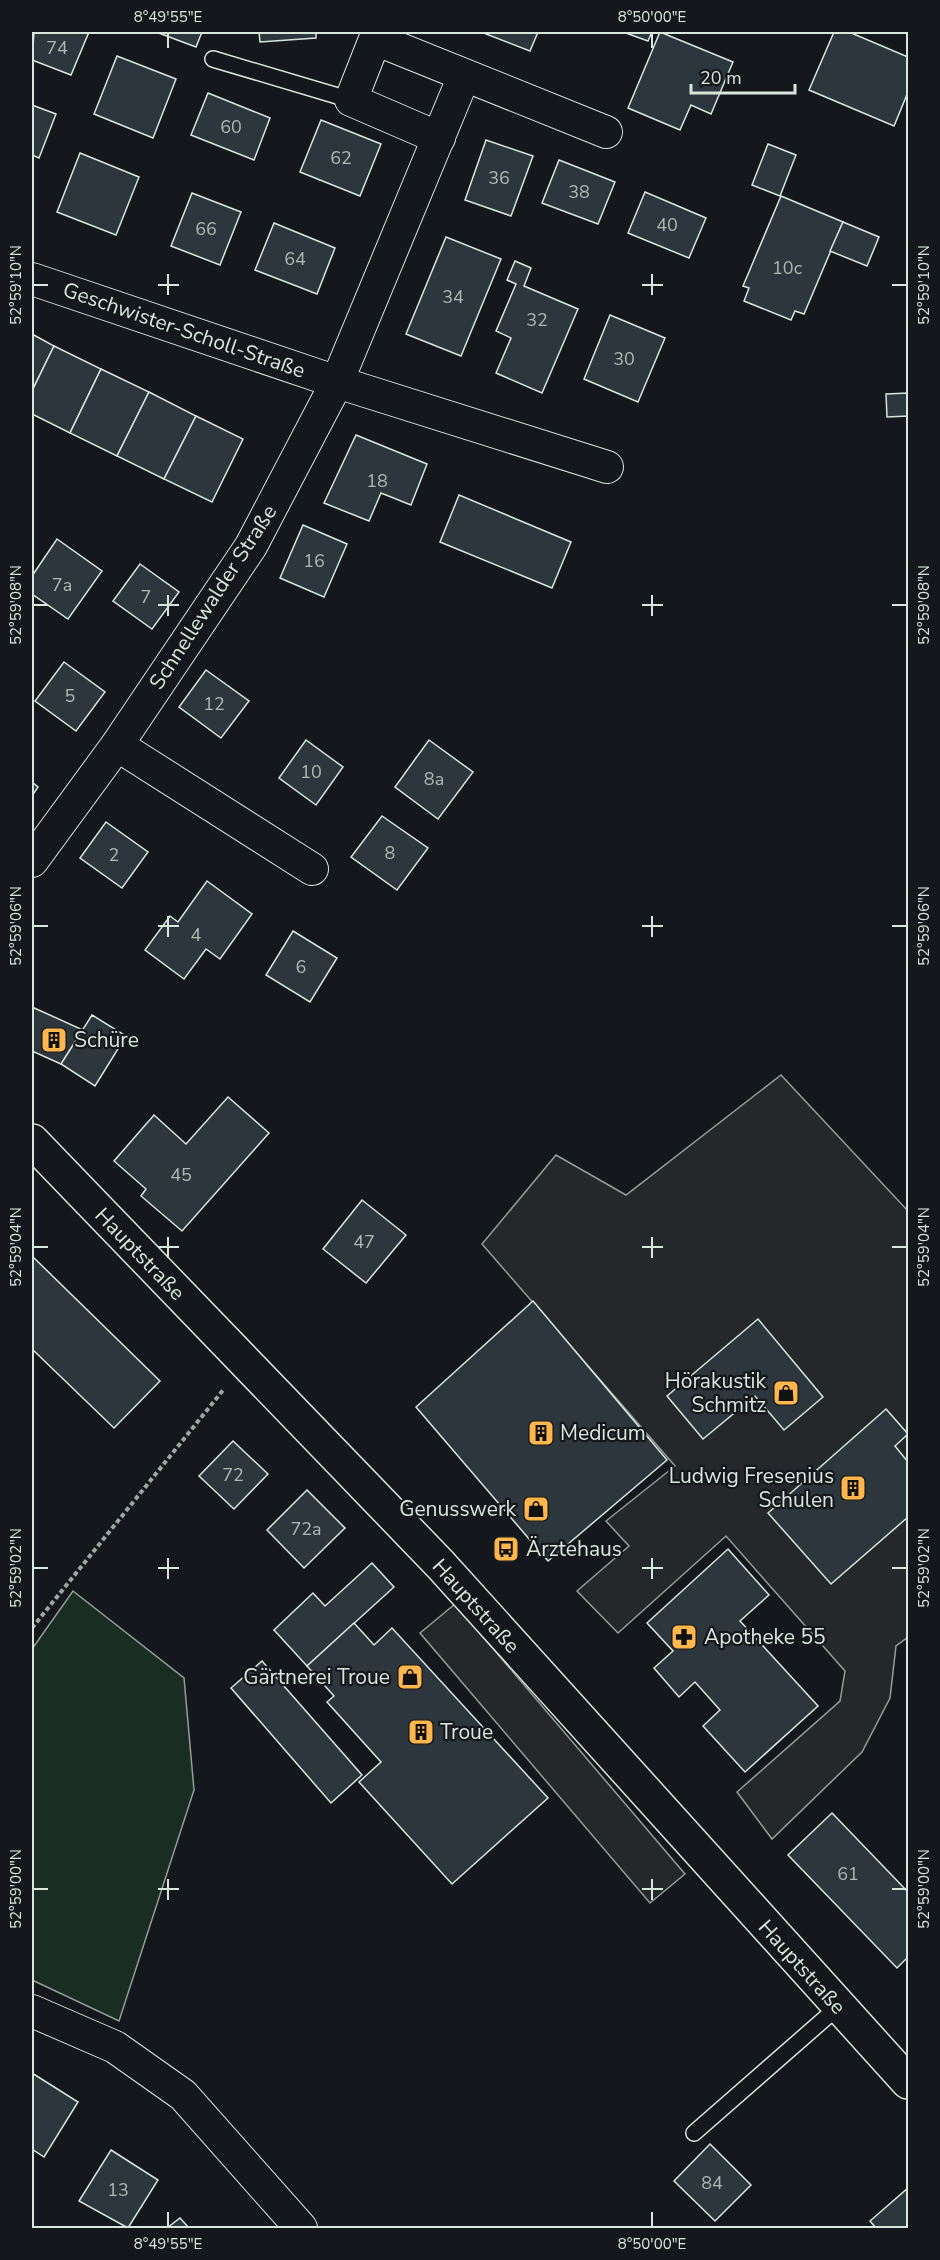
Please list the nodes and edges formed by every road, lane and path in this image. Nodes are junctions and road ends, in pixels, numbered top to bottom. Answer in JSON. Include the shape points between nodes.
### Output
{"nodes":[{"id":1,"x":213,"y":59,"type":"dead end"},
{"id":2,"x":464,"y":76,"type":"junction"},
{"id":3,"x":351,"y":100,"type":"junction"},
{"id":4,"x":606,"y":132,"type":"dead end"},
{"id":5,"x":439,"y":138,"type":"junction"},
{"id":6,"x":32,"y":279,"type":"edge"},
{"id":7,"x":337,"y":382,"type":"junction"},
{"id":8,"x":607,"y":466,"type":"dead end"},
{"id":9,"x":117,"y":745,"type":"junction"},
{"id":10,"x":32,"y":861,"type":"edge"},
{"id":11,"x":312,"y":869,"type":"dead end"},
{"id":12,"x":32,"y":1141,"type":"edge"},
{"id":13,"x":245,"y":1363,"type":"junction"},
{"id":14,"x":32,"y":1628,"type":"edge"},
{"id":15,"x":838,"y":2007,"type":"junction"},
{"id":16,"x":32,"y":2012,"type":"edge"},
{"id":17,"x":909,"y":2082,"type":"edge"},
{"id":18,"x":694,"y":2133,"type":"dead end"},
{"id":19,"x":301,"y":2229,"type":"edge"}],
"edges":[{"from":1,"to":3,"type":"lane"},
{"from":2,"to":3,"type":"street","via":[[375,39]]},
{"from":2,"to":4,"type":"street"},
{"from":2,"to":5,"type":"street"},
{"from":3,"to":5,"type":"street"},
{"from":5,"to":7,"type":"street"},
{"from":6,"to":7,"type":"street","name":"Geschwister-Scholl-Straße"},
{"from":7,"to":8,"type":"street","name":"Geschwister-Scholl-Straße"},
{"from":7,"to":9,"type":"street","name":"Schnellewalder Straße","via":[[251,546]]},
{"from":9,"to":10,"type":"street","name":"Schnellewalder Straße"},
{"from":9,"to":11,"type":"street"},
{"from":12,"to":13,"type":"main road","name":"Hauptstraße"},
{"from":13,"to":14,"type":"path"},
{"from":13,"to":15,"type":"main road","name":"Hauptstraße","via":[[440,1564]]},
{"from":15,"to":17,"type":"main road","name":"Hauptstraße"},
{"from":15,"to":18,"type":"lane"},
{"from":16,"to":19,"type":"street","via":[[115,2047],[183,2095]]}]}
